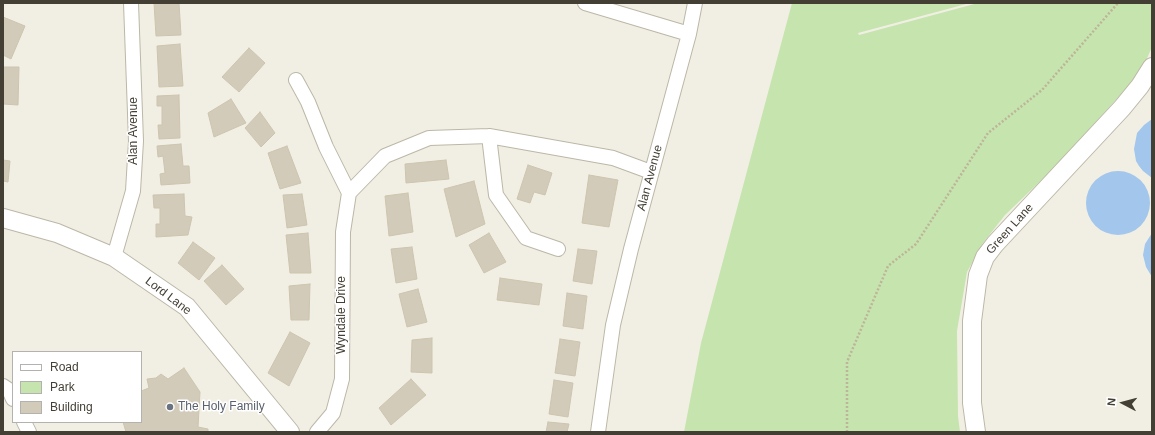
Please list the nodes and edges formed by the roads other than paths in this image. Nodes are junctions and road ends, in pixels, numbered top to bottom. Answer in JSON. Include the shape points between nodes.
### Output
{"nodes":[{"id":1,"x":131,"y":3,"type":"edge"},
{"id":2,"x":584,"y":3,"type":"edge"},
{"id":3,"x":695,"y":3,"type":"edge"},
{"id":4,"x":689,"y":34,"type":"junction"},
{"id":5,"x":1152,"y":67,"type":"edge"},
{"id":6,"x":296,"y":80,"type":"dead end"},
{"id":7,"x":490,"y":136,"type":"junction"},
{"id":8,"x":651,"y":172,"type":"junction"},
{"id":9,"x":349,"y":193,"type":"junction"},
{"id":10,"x":3,"y":218,"type":"edge"},
{"id":11,"x":558,"y":249,"type":"dead end"},
{"id":12,"x":114,"y":257,"type":"junction"},
{"id":13,"x":3,"y":386,"type":"edge"},
{"id":14,"x":12,"y":396,"type":"edge"},
{"id":15,"x":24,"y":423,"type":"edge"},
{"id":16,"x":29,"y":432,"type":"edge"},
{"id":17,"x":290,"y":432,"type":"edge"},
{"id":18,"x":317,"y":432,"type":"edge"},
{"id":19,"x":598,"y":432,"type":"edge"},
{"id":20,"x":976,"y":432,"type":"edge"}],
"edges":[{"from":1,"to":12,"type":"street","name":"Alan Avenue","via":[[136,141],[133,191]]},
{"from":2,"to":4,"type":"street"},
{"from":3,"to":4,"type":"street","name":"Alan Avenue"},
{"from":4,"to":8,"type":"street","name":"Alan Avenue"},
{"from":5,"to":20,"type":"street","name":"Green Lane","via":[[1122,108],[995,244],[986,257],[978,275],[972,321],[972,404]]},
{"from":6,"to":9,"type":"street"},
{"from":7,"to":8,"type":"street","via":[[613,158]]},
{"from":7,"to":9,"type":"street","via":[[429,138],[386,156]]},
{"from":7,"to":11,"type":"street","via":[[496,195],[526,238]]},
{"from":8,"to":19,"type":"street","name":"Alan Avenue","via":[[613,325]]},
{"from":9,"to":18,"type":"street","name":"Wyndale Drive","via":[[343,232],[342,379],[333,413]]},
{"from":10,"to":12,"type":"street","name":"Lord Lane","via":[[56,233]]},
{"from":12,"to":17,"type":"street","name":"Lord Lane","via":[[187,307]]},
{"from":13,"to":14,"type":"street"},
{"from":15,"to":16,"type":"street"}]}
